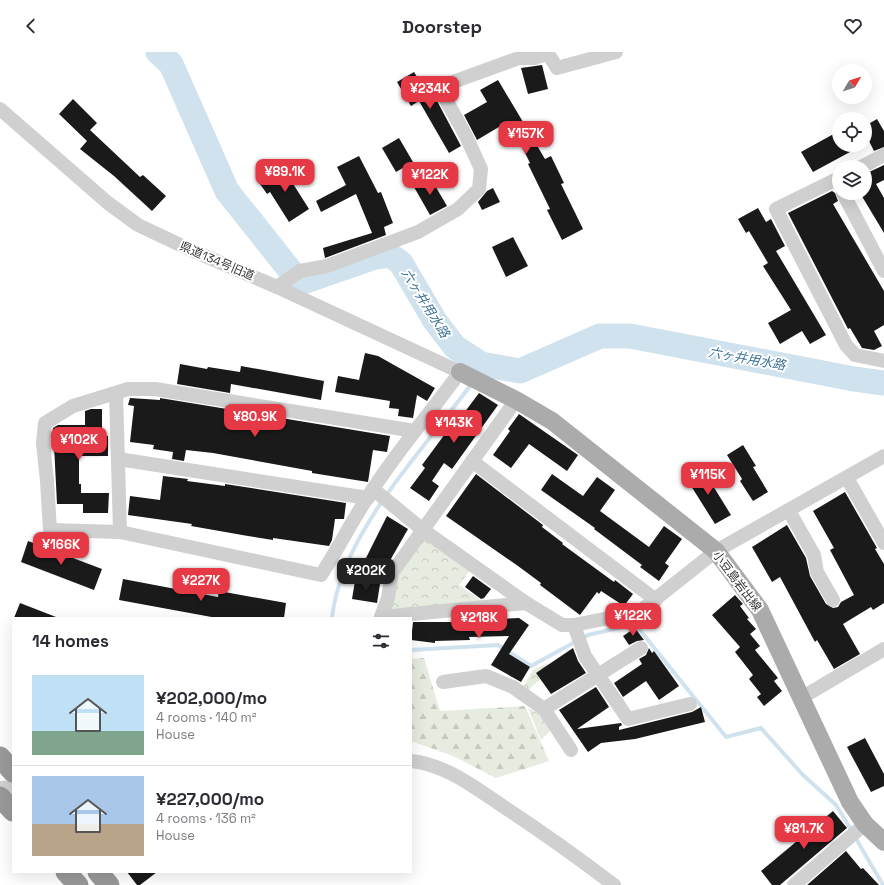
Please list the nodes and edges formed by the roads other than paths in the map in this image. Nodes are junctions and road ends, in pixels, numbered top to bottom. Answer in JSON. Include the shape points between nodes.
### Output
{"nodes":[{"id":1,"x":616,"y":52,"type":"edge"},
{"id":2,"x":547,"y":53,"type":"edge"},
{"id":3,"x":0,"y":109,"type":"edge"},
{"id":4,"x":884,"y":155,"type":"edge"},
{"id":5,"x":872,"y":161,"type":"edge"},
{"id":6,"x":832,"y":184,"type":"edge"},
{"id":7,"x":847,"y":200,"type":"edge"},
{"id":8,"x":884,"y":271,"type":"edge"},
{"id":9,"x":288,"y":279,"type":"junction"},
{"id":10,"x":884,"y":361,"type":"edge"},
{"id":11,"x":460,"y":372,"type":"junction"},
{"id":12,"x":116,"y":393,"type":"junction"},
{"id":13,"x":516,"y":400,"type":"junction"},
{"id":14,"x":415,"y":431,"type":"junction"},
{"id":15,"x":884,"y":456,"type":"edge"},
{"id":16,"x":118,"y":459,"type":"junction"},
{"id":17,"x":472,"y":461,"type":"junction"},
{"id":18,"x":847,"y":478,"type":"junction"},
{"id":19,"x":373,"y":494,"type":"junction"},
{"id":20,"x":789,"y":511,"type":"junction"},
{"id":21,"x":423,"y":530,"type":"junction"},
{"id":22,"x":120,"y":532,"type":"junction"},
{"id":23,"x":884,"y":543,"type":"edge"},
{"id":24,"x":716,"y":550,"type":"junction"},
{"id":25,"x":656,"y":600,"type":"junction"},
{"id":26,"x":833,"y":600,"type":"dead end"},
{"id":27,"x":526,"y":603,"type":"junction"},
{"id":28,"x":578,"y":635,"type":"junction"},
{"id":29,"x":641,"y":648,"type":"dead end"},
{"id":30,"x":884,"y":650,"type":"edge"},
{"id":31,"x":599,"y":675,"type":"junction"},
{"id":32,"x":443,"y":682,"type":"dead end"},
{"id":33,"x":801,"y":698,"type":"junction"},
{"id":34,"x":690,"y":704,"type":"dead end"},
{"id":35,"x":544,"y":709,"type":"junction"},
{"id":36,"x":571,"y":750,"type":"dead end"},
{"id":37,"x":412,"y":761,"type":"edge"},
{"id":38,"x":9,"y":771,"type":"edge"},
{"id":39,"x":0,"y":788,"type":"edge"},
{"id":40,"x":0,"y":797,"type":"edge"},
{"id":41,"x":12,"y":810,"type":"edge"},
{"id":42,"x":862,"y":827,"type":"junction"},
{"id":43,"x":884,"y":842,"type":"edge"},
{"id":44,"x":67,"y":873,"type":"edge"},
{"id":45,"x":99,"y":873,"type":"edge"},
{"id":46,"x":78,"y":885,"type":"edge"},
{"id":47,"x":109,"y":885,"type":"edge"},
{"id":48,"x":614,"y":885,"type":"edge"},
{"id":49,"x":794,"y":885,"type":"edge"}],
"edges":[{"from":1,"to":2,"type":"street","via":[[557,68]]},
{"from":2,"to":9,"type":"street","via":[[534,58],[519,58],[439,87],[481,169],[479,189],[458,209],[418,232]]},
{"from":3,"to":9,"type":"street","name":"県道134号旧道","via":[[108,203],[138,225],[191,250]]},
{"from":4,"to":5,"type":"street"},
{"from":6,"to":10,"type":"street","via":[[776,209],[846,345],[855,355]]},
{"from":7,"to":8,"type":"street"},
{"from":9,"to":11,"type":"street","name":"県道134号旧道"},
{"from":11,"to":13,"type":"main road","name":"小豆島岩出線"},
{"from":11,"to":14,"type":"street"},
{"from":12,"to":14,"type":"street","via":[[128,389],[155,388]]},
{"from":12,"to":16,"type":"street"},
{"from":12,"to":22,"type":"street","via":[[73,406],[45,423],[42,443],[50,530]]},
{"from":13,"to":17,"type":"street"},
{"from":13,"to":24,"type":"main road","name":"小豆島岩出線","via":[[552,421]]},
{"from":14,"to":19,"type":"street"},
{"from":15,"to":18,"type":"street"},
{"from":16,"to":19,"type":"street"},
{"from":16,"to":22,"type":"street"},
{"from":17,"to":21,"type":"street"},
{"from":17,"to":25,"type":"street"},
{"from":18,"to":20,"type":"street"},
{"from":18,"to":23,"type":"street"},
{"from":19,"to":21,"type":"street","via":[[391,504]]},
{"from":19,"to":22,"type":"street","via":[[321,575]]},
{"from":20,"to":24,"type":"street"},
{"from":20,"to":26,"type":"street","via":[[814,555],[817,572]]},
{"from":21,"to":27,"type":"street"},
{"from":21,"to":27,"type":"street","via":[[392,573],[388,598],[381,617]]},
{"from":24,"to":25,"type":"street"},
{"from":24,"to":33,"type":"main road","name":"小豆島岩出線","via":[[760,610]]},
{"from":25,"to":28,"type":"street","via":[[639,612]]},
{"from":27,"to":28,"type":"street"},
{"from":28,"to":31,"type":"street","via":[[585,656]]},
{"from":29,"to":31,"type":"street"},
{"from":30,"to":33,"type":"street"},
{"from":31,"to":34,"type":"street","via":[[628,719]]},
{"from":31,"to":35,"type":"street"},
{"from":32,"to":35,"type":"street","via":[[486,676],[513,687]]},
{"from":33,"to":42,"type":"main road","name":"小豆島岩出線"},
{"from":35,"to":36,"type":"street"},
{"from":37,"to":48,"type":"street","via":[[428,763],[454,775],[565,847]]},
{"from":38,"to":39,"type":"street"},
{"from":40,"to":41,"type":"highway"},
{"from":42,"to":43,"type":"main road","name":"小豆島岩出線"},
{"from":42,"to":49,"type":"street"},
{"from":44,"to":46,"type":"highway"},
{"from":45,"to":47,"type":"highway"}]}
